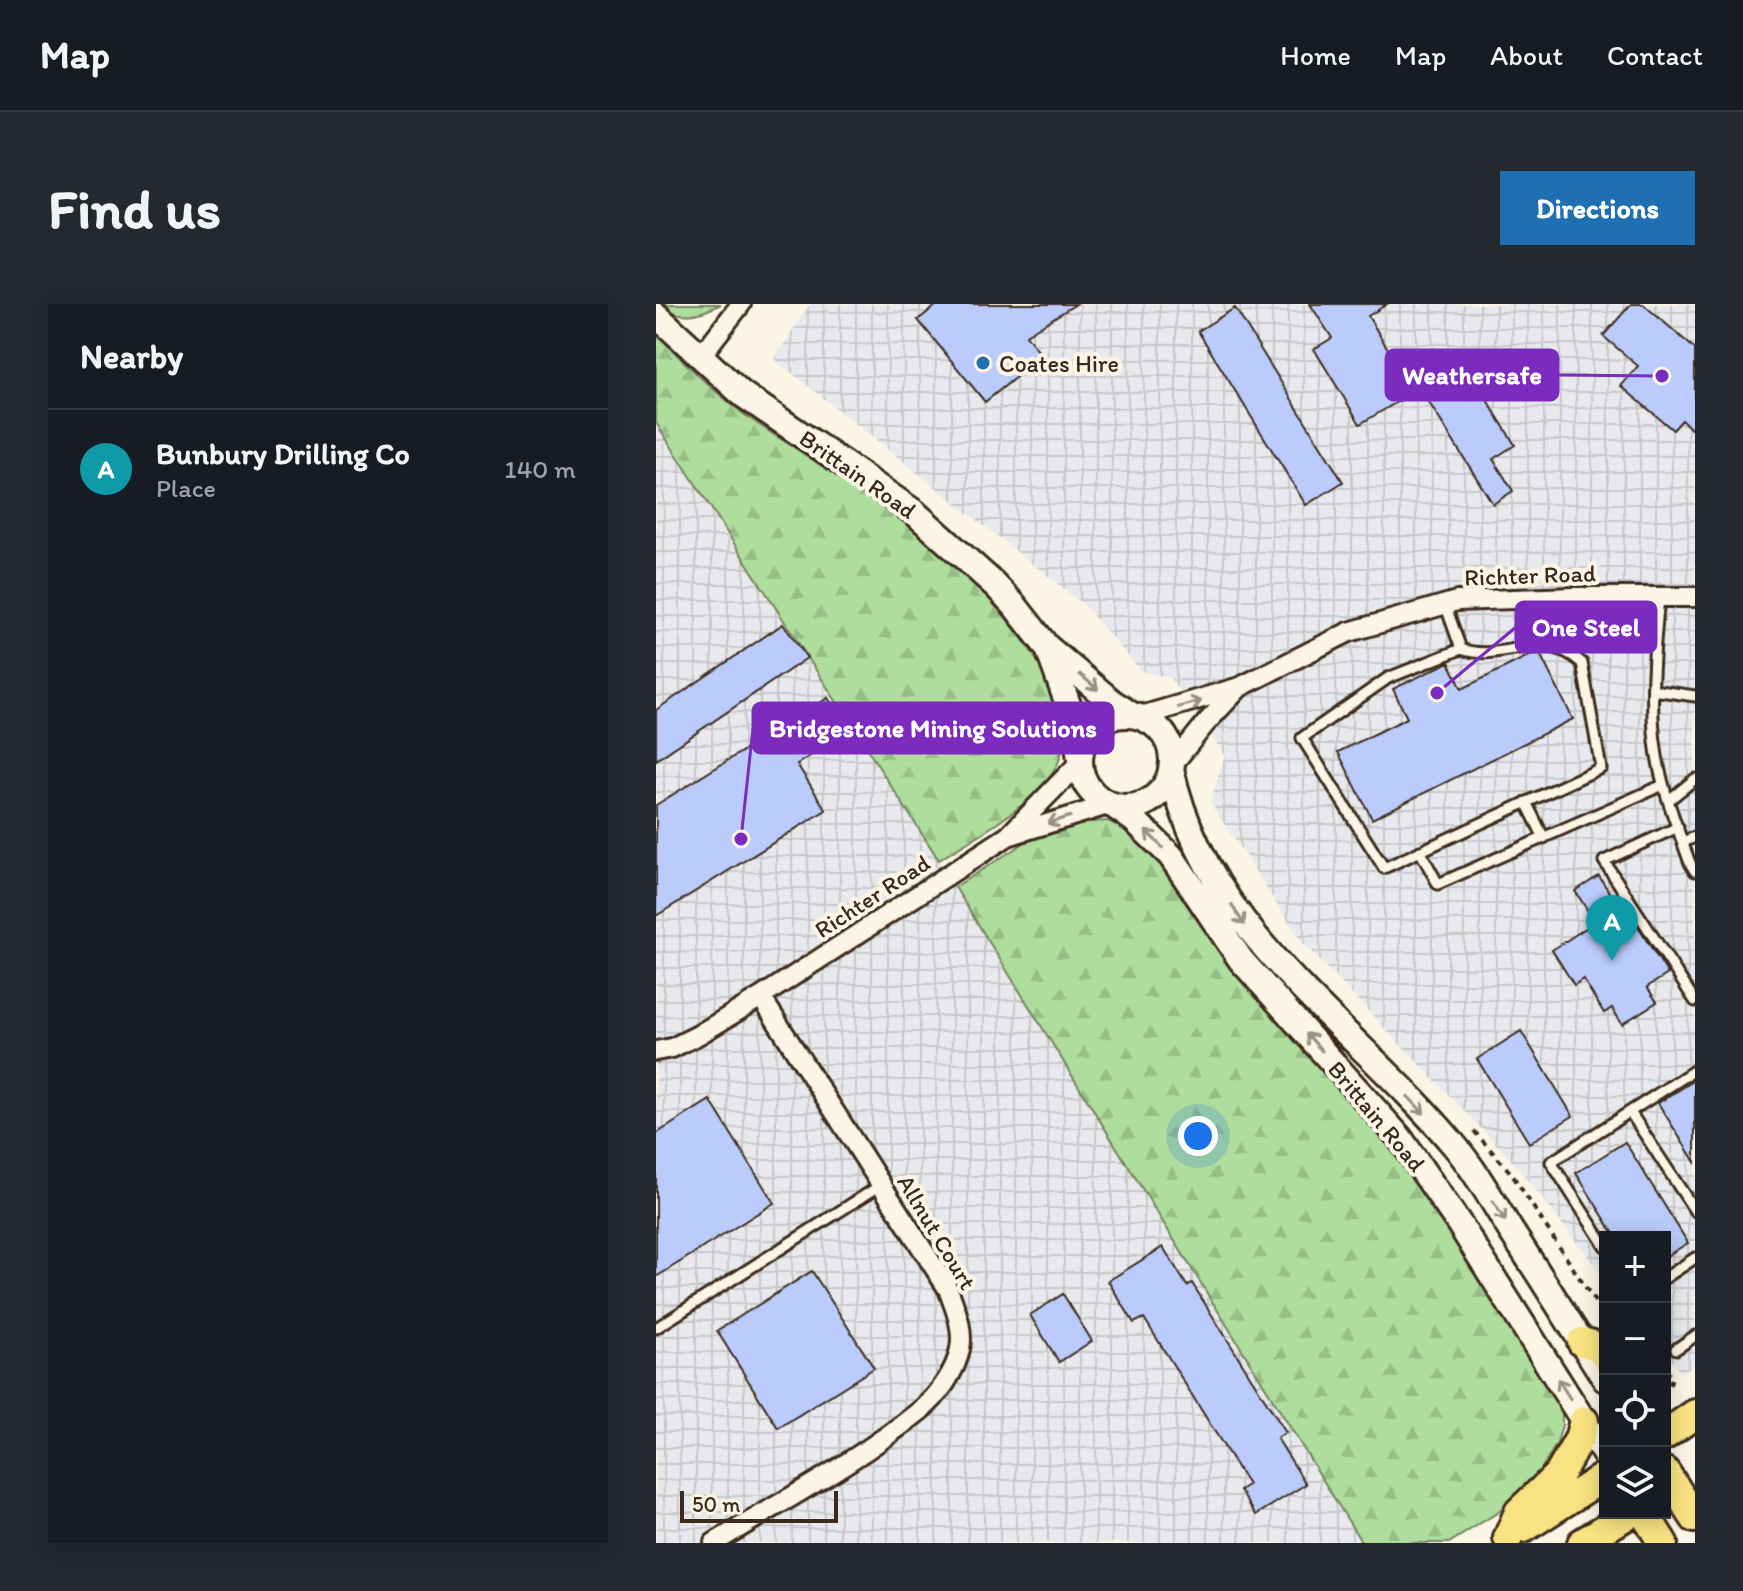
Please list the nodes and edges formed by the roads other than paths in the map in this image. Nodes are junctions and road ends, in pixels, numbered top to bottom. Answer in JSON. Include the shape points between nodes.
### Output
{"nodes":[{"id":1,"x":741,"y":304,"type":"edge"},
{"id":2,"x":656,"y":315,"type":"edge"},
{"id":3,"x":700,"y":357,"type":"junction"},
{"id":4,"x":1659,"y":597,"type":"junction"},
{"id":5,"x":1695,"y":597,"type":"edge"},
{"id":6,"x":1445,"y":604,"type":"junction"},
{"id":7,"x":1047,"y":647,"type":"junction"},
{"id":8,"x":1461,"y":649,"type":"junction"},
{"id":9,"x":1240,"y":687,"type":"junction"},
{"id":10,"x":1653,"y":690,"type":"junction"},
{"id":11,"x":1695,"y":696,"type":"edge"},
{"id":12,"x":1135,"y":716,"type":"junction"},
{"id":13,"x":1080,"y":760,"type":"junction"},
{"id":14,"x":1172,"y":767,"type":"junction"},
{"id":15,"x":1695,"y":779,"type":"edge"},
{"id":16,"x":1663,"y":785,"type":"junction"},
{"id":17,"x":1669,"y":800,"type":"junction"},
{"id":18,"x":1526,"y":802,"type":"junction"},
{"id":19,"x":1112,"y":805,"type":"junction"},
{"id":20,"x":1678,"y":827,"type":"junction"},
{"id":21,"x":1008,"y":836,"type":"junction"},
{"id":22,"x":1695,"y":837,"type":"edge"},
{"id":23,"x":1544,"y":838,"type":"junction"},
{"id":24,"x":1683,"y":842,"type":"junction"},
{"id":25,"x":1420,"y":851,"type":"junction"},
{"id":26,"x":1695,"y":871,"type":"edge"},
{"id":27,"x":761,"y":997,"type":"junction"},
{"id":28,"x":1695,"y":1001,"type":"edge"},
{"id":29,"x":656,"y":1051,"type":"edge"},
{"id":30,"x":1695,"y":1070,"type":"edge"},
{"id":31,"x":1630,"y":1112,"type":"junction"},
{"id":32,"x":881,"y":1185,"type":"junction"},
{"id":33,"x":1695,"y":1211,"type":"edge"},
{"id":34,"x":1599,"y":1237,"type":"edge"},
{"id":35,"x":1695,"y":1258,"type":"edge"},
{"id":36,"x":1671,"y":1274,"type":"edge"},
{"id":37,"x":656,"y":1328,"type":"edge"},
{"id":38,"x":1695,"y":1336,"type":"edge"},
{"id":39,"x":1594,"y":1349,"type":"edge"},
{"id":40,"x":1676,"y":1349,"type":"dead end"},
{"id":41,"x":1604,"y":1375,"type":"edge"},
{"id":42,"x":1671,"y":1408,"type":"edge"},
{"id":43,"x":1695,"y":1414,"type":"edge"},
{"id":44,"x":1584,"y":1421,"type":"junction"},
{"id":45,"x":1671,"y":1431,"type":"edge"},
{"id":46,"x":1600,"y":1447,"type":"edge"},
{"id":47,"x":1599,"y":1480,"type":"edge"},
{"id":48,"x":1675,"y":1480,"type":"edge"},
{"id":49,"x":1695,"y":1518,"type":"edge"},
{"id":50,"x":1620,"y":1519,"type":"edge"},
{"id":51,"x":1648,"y":1519,"type":"edge"},
{"id":52,"x":1504,"y":1540,"type":"edge"},
{"id":53,"x":714,"y":1543,"type":"edge"},
{"id":54,"x":1582,"y":1543,"type":"edge"},
{"id":55,"x":1663,"y":1543,"type":"edge"}],
"edges":[{"from":1,"to":3,"type":"street"},
{"from":2,"to":3,"type":"main road","name":"Brittain Road"},
{"from":3,"to":7,"type":"main road","name":"Brittain Road","via":[[742,394],[914,512],[995,585]]},
{"from":4,"to":5,"type":"street","name":"Richter Road"},
{"from":4,"to":6,"type":"street","name":"Richter Road"},
{"from":4,"to":10,"type":"lane"},
{"from":6,"to":8,"type":"lane"},
{"from":6,"to":9,"type":"street","name":"Richter Road","via":[[1349,632]]},
{"from":7,"to":12,"type":"main road","name":"Brittain Road","one_way":true},
{"from":7,"to":13,"type":"main road","name":"Brittain Road","via":[[1074,721]]},
{"from":8,"to":18,"type":"lane","via":[[1477,655],[1536,644],[1570,652],[1582,663],[1601,768]]},
{"from":8,"to":25,"type":"lane","via":[[1388,678],[1302,738],[1384,868]]},
{"from":12,"to":9,"type":"street","name":"Richter Road","one_way":true},
{"from":9,"to":14,"type":"street","name":"Richter Road"},
{"from":10,"to":11,"type":"lane"},
{"from":10,"to":16,"type":"lane"},
{"from":12,"to":13,"type":"main road","via":[[1103,721],[1083,744]]},
{"from":12,"to":14,"type":"main road","via":[[1160,730]]},
{"from":13,"to":19,"type":"main road","via":[[1089,788]]},
{"from":13,"to":21,"type":"street","name":"Richter Road"},
{"from":14,"to":19,"type":"main road","via":[[1157,796],[1144,804]]},
{"from":14,"to":39,"type":"main road","name":"Brittain Road","one_way":true,"via":[[1185,821],[1246,928],[1455,1146]]},
{"from":15,"to":17,"type":"lane"},
{"from":16,"to":17,"type":"lane"},
{"from":16,"to":23,"type":"lane"},
{"from":17,"to":20,"type":"lane"},
{"from":18,"to":23,"type":"lane"},
{"from":18,"to":25,"type":"lane"},
{"from":19,"to":21,"type":"street","name":"Richter Road","one_way":true},
{"from":44,"to":19,"type":"main road","name":"Brittain Road","one_way":true,"via":[[1400,1138],[1241,960],[1171,856]]},
{"from":20,"to":24,"type":"lane"},
{"from":20,"to":28,"type":"lane","via":[[1604,861]]},
{"from":21,"to":27,"type":"street","name":"Richter Road"},
{"from":22,"to":24,"type":"lane"},
{"from":23,"to":25,"type":"lane","via":[[1438,884]]},
{"from":24,"to":26,"type":"lane"},
{"from":27,"to":29,"type":"street","name":"Richter Road","via":[[698,1035]]},
{"from":27,"to":32,"type":"street","name":"Allnut Court"},
{"from":30,"to":31,"type":"lane"},
{"from":31,"to":33,"type":"lane"},
{"from":31,"to":34,"type":"lane","via":[[1551,1162]]},
{"from":32,"to":37,"type":"lane"},
{"from":32,"to":53,"type":"street","name":"Allnut Court","via":[[948,1289],[960,1320],[953,1369],[923,1409]]},
{"from":35,"to":36,"type":"lane"},
{"from":38,"to":40,"type":"lane"},
{"from":39,"to":41,"type":"main road","name":"Brittain Road"},
{"from":42,"to":43,"type":"highway"},
{"from":43,"to":45,"type":"highway"},
{"from":44,"to":46,"type":"main road","name":"Brittain Road"},
{"from":44,"to":52,"type":"highway","via":[[1560,1473],[1519,1512]]},
{"from":47,"to":52,"type":"highway"},
{"from":48,"to":49,"type":"highway"},
{"from":50,"to":54,"type":"highway"},
{"from":51,"to":55,"type":"highway"}]}
